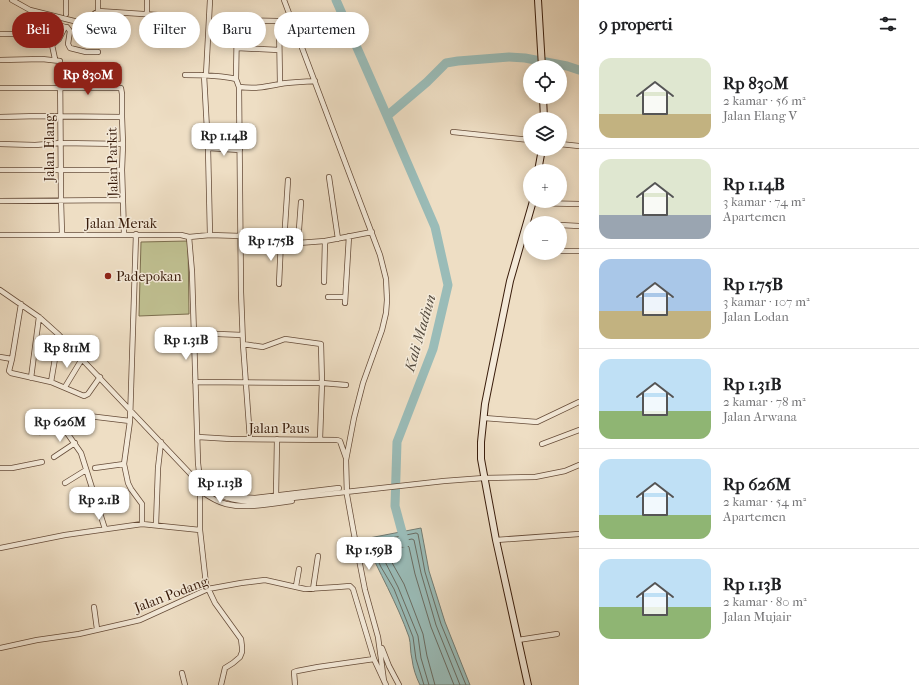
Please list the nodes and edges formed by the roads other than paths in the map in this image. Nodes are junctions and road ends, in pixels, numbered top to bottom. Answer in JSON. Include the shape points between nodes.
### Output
{"nodes":[{"id":1,"x":12,"y":0,"type":"edge"},
{"id":2,"x":66,"y":0,"type":"edge"},
{"id":3,"x":98,"y":0,"type":"edge"},
{"id":4,"x":147,"y":0,"type":"edge"},
{"id":5,"x":210,"y":0,"type":"edge"},
{"id":6,"x":284,"y":0,"type":"edge"},
{"id":7,"x":538,"y":0,"type":"edge"},
{"id":8,"x":98,"y":11,"type":"junction"},
{"id":9,"x":147,"y":12,"type":"edge"},
{"id":10,"x":66,"y":14,"type":"dead end"},
{"id":11,"x":139,"y":14,"type":"edge"},
{"id":12,"x":266,"y":21,"type":"edge"},
{"id":13,"x":65,"y":27,"type":"edge"},
{"id":14,"x":0,"y":34,"type":"edge"},
{"id":15,"x":12,"y":34,"type":"edge"},
{"id":16,"x":53,"y":48,"type":"edge"},
{"id":17,"x":237,"y":48,"type":"joint"},
{"id":18,"x":279,"y":50,"type":"junction"},
{"id":19,"x":98,"y":52,"type":"dead end"},
{"id":20,"x":0,"y":60,"type":"edge"},
{"id":21,"x":57,"y":60,"type":"junction"},
{"id":22,"x":542,"y":60,"type":"edge"},
{"id":23,"x":185,"y":75,"type":"dead end"},
{"id":24,"x":205,"y":75,"type":"junction"},
{"id":25,"x":236,"y":80,"type":"junction"},
{"id":26,"x":314,"y":81,"type":"junction"},
{"id":27,"x":280,"y":84,"type":"junction"},
{"id":28,"x":239,"y":87,"type":"junction"},
{"id":29,"x":0,"y":88,"type":"edge"},
{"id":30,"x":60,"y":88,"type":"junction"},
{"id":31,"x":60,"y":116,"type":"junction"},
{"id":32,"x":0,"y":117,"type":"edge"},
{"id":33,"x":122,"y":117,"type":"junction"},
{"id":34,"x":454,"y":132,"type":"dead end"},
{"id":35,"x":523,"y":139,"type":"edge"},
{"id":36,"x":61,"y":143,"type":"junction"},
{"id":37,"x":0,"y":144,"type":"edge"},
{"id":38,"x":124,"y":144,"type":"junction"},
{"id":39,"x":567,"y":145,"type":"edge"},
{"id":40,"x":579,"y":146,"type":"edge"},
{"id":41,"x":208,"y":148,"type":"junction"},
{"id":42,"x":240,"y":150,"type":"junction"},
{"id":43,"x":0,"y":170,"type":"edge"},
{"id":44,"x":61,"y":170,"type":"junction"},
{"id":45,"x":122,"y":170,"type":"junction"},
{"id":46,"x":329,"y":178,"type":"dead end"},
{"id":47,"x":288,"y":180,"type":"dead end"},
{"id":48,"x":123,"y":200,"type":"junction"},
{"id":49,"x":0,"y":201,"type":"edge"},
{"id":50,"x":60,"y":201,"type":"junction"},
{"id":51,"x":301,"y":202,"type":"dead end"},
{"id":52,"x":567,"y":203,"type":"edge"},
{"id":53,"x":579,"y":204,"type":"edge"},
{"id":54,"x":567,"y":225,"type":"edge"},
{"id":55,"x":579,"y":226,"type":"edge"},
{"id":56,"x":372,"y":232,"type":"junction"},
{"id":57,"x":62,"y":234,"type":"junction"},
{"id":58,"x":124,"y":234,"type":"junction"},
{"id":59,"x":136,"y":234,"type":"junction"},
{"id":60,"x":0,"y":235,"type":"edge"},
{"id":61,"x":210,"y":235,"type":"junction"},
{"id":62,"x":241,"y":236,"type":"junction"},
{"id":63,"x":349,"y":236,"type":"junction"},
{"id":64,"x":189,"y":237,"type":"junction"},
{"id":65,"x":338,"y":239,"type":"junction"},
{"id":66,"x":523,"y":239,"type":"edge"},
{"id":67,"x":282,"y":242,"type":"junction"},
{"id":68,"x":324,"y":242,"type":"junction"},
{"id":69,"x":298,"y":243,"type":"junction"},
{"id":70,"x":567,"y":251,"type":"edge"},
{"id":71,"x":579,"y":251,"type":"edge"},
{"id":72,"x":324,"y":282,"type":"dead end"},
{"id":73,"x":279,"y":284,"type":"dead end"},
{"id":74,"x":0,"y":290,"type":"edge"},
{"id":75,"x":328,"y":297,"type":"dead end"},
{"id":76,"x":345,"y":297,"type":"junction"},
{"id":77,"x":345,"y":303,"type":"dead end"},
{"id":78,"x":21,"y":304,"type":"junction"},
{"id":79,"x":39,"y":317,"type":"junction"},
{"id":80,"x":194,"y":333,"type":"junction"},
{"id":81,"x":59,"y":335,"type":"junction"},
{"id":82,"x":242,"y":335,"type":"junction"},
{"id":83,"x":242,"y":344,"type":"junction"},
{"id":84,"x":0,"y":357,"type":"edge"},
{"id":85,"x":12,"y":359,"type":"junction"},
{"id":86,"x":82,"y":359,"type":"junction"},
{"id":87,"x":100,"y":377,"type":"junction"},
{"id":88,"x":31,"y":378,"type":"junction"},
{"id":89,"x":51,"y":382,"type":"junction"},
{"id":90,"x":196,"y":382,"type":"junction"},
{"id":91,"x":245,"y":382,"type":"junction"},
{"id":92,"x":322,"y":383,"type":"junction"},
{"id":93,"x":346,"y":385,"type":"dead end"},
{"id":94,"x":65,"y":388,"type":"junction"},
{"id":95,"x":579,"y":402,"type":"edge"},
{"id":96,"x":130,"y":410,"type":"junction"},
{"id":97,"x":484,"y":418,"type":"junction"},
{"id":98,"x":58,"y":420,"type":"junction"},
{"id":99,"x":130,"y":421,"type":"junction"},
{"id":100,"x":579,"y":430,"type":"edge"},
{"id":101,"x":40,"y":432,"type":"dead end"},
{"id":102,"x":198,"y":437,"type":"junction"},
{"id":103,"x":250,"y":439,"type":"junction"},
{"id":104,"x":277,"y":439,"type":"junction"},
{"id":105,"x":320,"y":439,"type":"junction"},
{"id":106,"x":161,"y":442,"type":"junction"},
{"id":107,"x":75,"y":443,"type":"junction"},
{"id":108,"x":542,"y":444,"type":"dead end"},
{"id":109,"x":54,"y":457,"type":"dead end"},
{"id":110,"x":346,"y":460,"type":"junction"},
{"id":111,"x":42,"y":462,"type":"dead end"},
{"id":112,"x":124,"y":464,"type":"junction"},
{"id":113,"x":579,"y":465,"type":"edge"},
{"id":114,"x":0,"y":468,"type":"edge"},
{"id":115,"x":95,"y":468,"type":"dead end"},
{"id":116,"x":86,"y":470,"type":"junction"},
{"id":117,"x":484,"y":478,"type":"junction"},
{"id":118,"x":200,"y":482,"type":"junction"},
{"id":119,"x":65,"y":483,"type":"dead end"},
{"id":120,"x":339,"y":488,"type":"dead end"},
{"id":121,"x":201,"y":491,"type":"junction"},
{"id":122,"x":348,"y":492,"type":"junction"},
{"id":123,"x":276,"y":496,"type":"junction"},
{"id":124,"x":339,"y":496,"type":"dead end"},
{"id":125,"x":142,"y":524,"type":"junction"},
{"id":126,"x":156,"y":526,"type":"junction"},
{"id":127,"x":105,"y":529,"type":"junction"},
{"id":128,"x":200,"y":530,"type":"junction"},
{"id":129,"x":579,"y":534,"type":"edge"},
{"id":130,"x":496,"y":540,"type":"junction"},
{"id":131,"x":0,"y":548,"type":"edge"},
{"id":132,"x":318,"y":556,"type":"dead end"},
{"id":133,"x":299,"y":569,"type":"dead end"},
{"id":134,"x":296,"y":586,"type":"junction"},
{"id":135,"x":313,"y":589,"type":"junction"},
{"id":136,"x":208,"y":590,"type":"junction"},
{"id":137,"x":94,"y":607,"type":"dead end"},
{"id":138,"x":97,"y":629,"type":"junction"},
{"id":139,"x":557,"y":634,"type":"dead end"},
{"id":140,"x":378,"y":637,"type":"junction"},
{"id":141,"x":518,"y":640,"type":"junction"},
{"id":142,"x":0,"y":648,"type":"edge"},
{"id":143,"x":374,"y":659,"type":"junction"},
{"id":144,"x":182,"y":673,"type":"dead end"},
{"id":145,"x":385,"y":683,"type":"edge"},
{"id":146,"x":185,"y":685,"type":"edge"},
{"id":147,"x":221,"y":685,"type":"edge"},
{"id":148,"x":295,"y":685,"type":"edge"},
{"id":149,"x":399,"y":685,"type":"edge"},
{"id":150,"x":528,"y":685,"type":"edge"}],
"edges":[{"from":1,"to":8,"type":"street","via":[[30,10],[79,22],[86,22]]},
{"from":2,"to":10,"type":"street"},
{"from":3,"to":8,"type":"street"},
{"from":4,"to":9,"type":"street"},
{"from":5,"to":24,"type":"street"},
{"from":6,"to":26,"type":"street"},
{"from":7,"to":22,"type":"main road"},
{"from":8,"to":11,"type":"street"},
{"from":12,"to":18,"type":"street","via":[[279,23]]},
{"from":13,"to":19,"type":"street","via":[[70,30],[70,48]]},
{"from":14,"to":15,"type":"street"},
{"from":16,"to":21,"type":"street","name":"Jalan Elang"},
{"from":17,"to":18,"type":"street"},
{"from":17,"to":25,"type":"street"},
{"from":18,"to":27,"type":"street"},
{"from":20,"to":21,"type":"street"},
{"from":21,"to":30,"type":"street","name":"Jalan Elang"},
{"from":23,"to":24,"type":"street"},
{"from":24,"to":25,"type":"street"},
{"from":24,"to":41,"type":"street"},
{"from":25,"to":28,"type":"street"},
{"from":26,"to":27,"type":"street"},
{"from":26,"to":56,"type":"street"},
{"from":27,"to":28,"type":"street","via":[[257,89]]},
{"from":28,"to":42,"type":"street"},
{"from":29,"to":30,"type":"street"},
{"from":30,"to":31,"type":"street","name":"Jalan Elang"},
{"from":30,"to":33,"type":"street","name":"Jalan Parkit","via":[[119,88],[122,90]]},
{"from":31,"to":32,"type":"street"},
{"from":31,"to":33,"type":"street"},
{"from":31,"to":36,"type":"street","name":"Jalan Elang"},
{"from":33,"to":38,"type":"street","name":"Jalan Parkit"},
{"from":34,"to":35,"type":"street"},
{"from":36,"to":37,"type":"street"},
{"from":36,"to":38,"type":"street"},
{"from":36,"to":44,"type":"street","name":"Jalan Elang"},
{"from":38,"to":45,"type":"street","name":"Jalan Parkit"},
{"from":39,"to":40,"type":"street"},
{"from":41,"to":42,"type":"street"},
{"from":41,"to":61,"type":"street"},
{"from":42,"to":62,"type":"street"},
{"from":43,"to":44,"type":"street"},
{"from":44,"to":45,"type":"street"},
{"from":44,"to":50,"type":"street","name":"Jalan Elang"},
{"from":45,"to":48,"type":"street","name":"Jalan Parkit"},
{"from":46,"to":65,"type":"street"},
{"from":47,"to":67,"type":"street"},
{"from":48,"to":50,"type":"street"},
{"from":48,"to":58,"type":"street","name":"Jalan Parkit"},
{"from":49,"to":50,"type":"street"},
{"from":50,"to":57,"type":"street","name":"Jalan Elang"},
{"from":51,"to":69,"type":"street"},
{"from":52,"to":53,"type":"street"},
{"from":54,"to":55,"type":"street"},
{"from":56,"to":63,"type":"street","name":"Jalan Merak"},
{"from":56,"to":110,"type":"street","via":[[386,279],[387,300],[382,330],[363,383],[354,418]]},
{"from":57,"to":58,"type":"street","name":"Jalan Merak"},
{"from":57,"to":60,"type":"street","name":"Jalan Merak"},
{"from":58,"to":59,"type":"street","name":"Jalan Merak"},
{"from":59,"to":64,"type":"street","name":"Jalan Merak","via":[[181,234]]},
{"from":59,"to":96,"type":"street"},
{"from":61,"to":62,"type":"street","name":"Jalan Merak"},
{"from":61,"to":64,"type":"street","name":"Jalan Merak"},
{"from":62,"to":67,"type":"street","name":"Jalan Merak"},
{"from":62,"to":82,"type":"street"},
{"from":63,"to":65,"type":"street","name":"Jalan Merak"},
{"from":63,"to":76,"type":"street"},
{"from":64,"to":80,"type":"street"},
{"from":65,"to":68,"type":"street","name":"Jalan Merak"},
{"from":66,"to":97,"type":"main road","via":[[510,281]]},
{"from":67,"to":69,"type":"street","name":"Jalan Merak"},
{"from":67,"to":73,"type":"street"},
{"from":68,"to":69,"type":"street","name":"Jalan Merak"},
{"from":68,"to":72,"type":"street"},
{"from":70,"to":71,"type":"street"},
{"from":74,"to":78,"type":"street"},
{"from":75,"to":76,"type":"street"},
{"from":76,"to":77,"type":"street"},
{"from":78,"to":79,"type":"street"},
{"from":78,"to":85,"type":"street"},
{"from":79,"to":81,"type":"street"},
{"from":79,"to":88,"type":"street"},
{"from":80,"to":82,"type":"street"},
{"from":80,"to":90,"type":"street"},
{"from":81,"to":86,"type":"street"},
{"from":81,"to":89,"type":"street"},
{"from":82,"to":83,"type":"street"},
{"from":83,"to":91,"type":"street"},
{"from":83,"to":92,"type":"street","via":[[263,347],[285,339],[321,344]]},
{"from":84,"to":85,"type":"street"},
{"from":85,"to":88,"type":"street","via":[[10,372]]},
{"from":86,"to":87,"type":"street"},
{"from":86,"to":94,"type":"street"},
{"from":87,"to":94,"type":"street","via":[[85,396]]},
{"from":87,"to":96,"type":"street"},
{"from":88,"to":89,"type":"street"},
{"from":89,"to":94,"type":"street"},
{"from":90,"to":91,"type":"street"},
{"from":90,"to":102,"type":"street"},
{"from":91,"to":92,"type":"street"},
{"from":91,"to":103,"type":"street"},
{"from":92,"to":93,"type":"street"},
{"from":92,"to":105,"type":"street"},
{"from":95,"to":97,"type":"street","via":[[538,422]]},
{"from":96,"to":99,"type":"street"},
{"from":96,"to":106,"type":"street"},
{"from":97,"to":117,"type":"main road","via":[[481,442]]},
{"from":98,"to":99,"type":"street","via":[[72,414]]},
{"from":98,"to":101,"type":"street"},
{"from":98,"to":107,"type":"street"},
{"from":99,"to":112,"type":"street"},
{"from":100,"to":108,"type":"street"},
{"from":102,"to":103,"type":"street","name":"Jalan Paus"},
{"from":102,"to":118,"type":"street"},
{"from":103,"to":104,"type":"street","name":"Jalan Paus"},
{"from":104,"to":105,"type":"street","name":"Jalan Paus"},
{"from":104,"to":123,"type":"street"},
{"from":105,"to":110,"type":"street","name":"Jalan Paus","via":[[340,441]]},
{"from":106,"to":118,"type":"street"},
{"from":106,"to":126,"type":"street"},
{"from":107,"to":109,"type":"street"},
{"from":107,"to":116,"type":"street","via":[[81,452]]},
{"from":110,"to":122,"type":"street"},
{"from":111,"to":114,"type":"street"},
{"from":112,"to":115,"type":"street"},
{"from":112,"to":125,"type":"street","via":[[128,483],[142,504]]},
{"from":113,"to":117,"type":"street","via":[[535,478]]},
{"from":116,"to":119,"type":"street"},
{"from":116,"to":127,"type":"street"},
{"from":117,"to":122,"type":"street"},
{"from":117,"to":130,"type":"main road"},
{"from":118,"to":121,"type":"street"},
{"from":118,"to":122,"type":"street","via":[[222,496],[256,502]]},
{"from":118,"to":123,"type":"street","via":[[236,497]]},
{"from":120,"to":123,"type":"street"},
{"from":121,"to":124,"type":"street","via":[[231,505],[257,505]]},
{"from":121,"to":128,"type":"street"},
{"from":122,"to":140,"type":"street","via":[[360,568]]},
{"from":125,"to":126,"type":"street"},
{"from":125,"to":127,"type":"street"},
{"from":126,"to":128,"type":"street"},
{"from":127,"to":131,"type":"street"},
{"from":128,"to":136,"type":"street"},
{"from":129,"to":130,"type":"street"},
{"from":130,"to":141,"type":"main road"},
{"from":132,"to":135,"type":"street"},
{"from":133,"to":134,"type":"street"},
{"from":134,"to":135,"type":"street","name":"Jalan Podang"},
{"from":134,"to":136,"type":"street","name":"Jalan Podang","via":[[265,580]]},
{"from":135,"to":143,"type":"street","name":"Jalan Podang","via":[[351,586]]},
{"from":136,"to":138,"type":"street","name":"Jalan Podang","via":[[140,620]]},
{"from":136,"to":147,"type":"street","via":[[241,639],[240,658],[224,669]]},
{"from":137,"to":138,"type":"street"},
{"from":138,"to":142,"type":"street","name":"Jalan Podang"},
{"from":139,"to":141,"type":"street"},
{"from":140,"to":145,"type":"street"},
{"from":140,"to":149,"type":"street"},
{"from":141,"to":150,"type":"main road"},
{"from":143,"to":145,"type":"street"},
{"from":143,"to":148,"type":"street","via":[[318,666],[294,672]]},
{"from":144,"to":146,"type":"street"}]}
